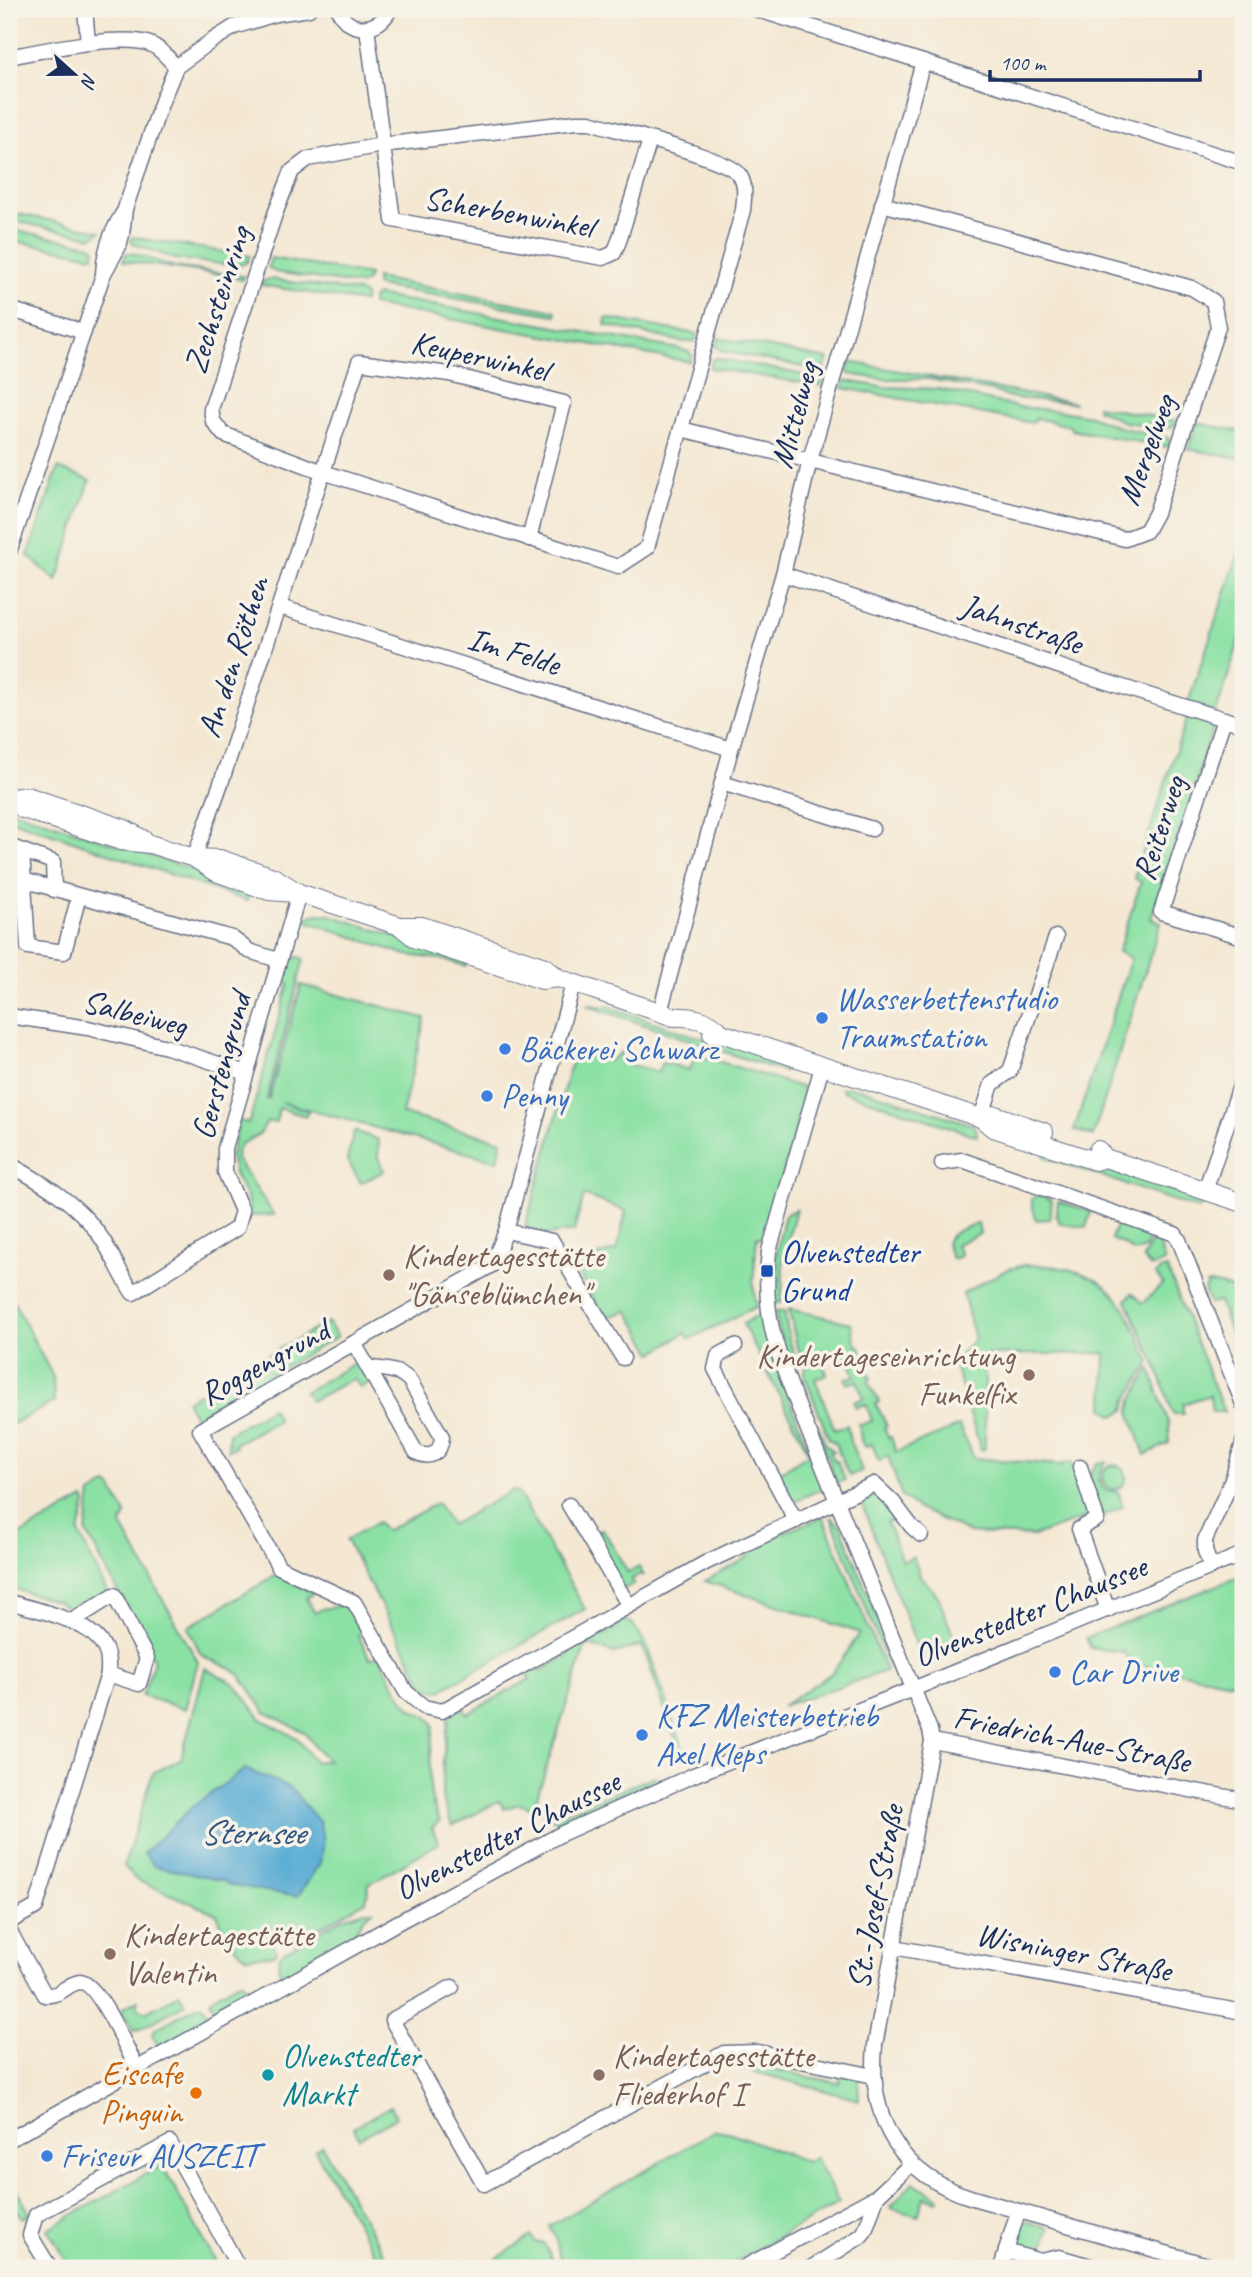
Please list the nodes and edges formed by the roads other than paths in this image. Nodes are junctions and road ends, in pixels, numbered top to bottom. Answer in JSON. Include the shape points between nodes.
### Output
{"nodes":[{"id":1,"x":85,"y":9,"type":"edge"},
{"id":2,"x":309,"y":9,"type":"edge"},
{"id":3,"x":338,"y":9,"type":"edge"},
{"id":4,"x":390,"y":9,"type":"edge"},
{"id":5,"x":755,"y":9,"type":"edge"},
{"id":6,"x":367,"y":28,"type":"junction"},
{"id":7,"x":88,"y":43,"type":"junction"},
{"id":8,"x":9,"y":57,"type":"edge"},
{"id":9,"x":923,"y":62,"type":"junction"},
{"id":10,"x":176,"y":66,"type":"junction"},
{"id":11,"x":650,"y":140,"type":"junction"},
{"id":12,"x":382,"y":145,"type":"junction"},
{"id":13,"x":1243,"y":163,"type":"edge"},
{"id":14,"x":882,"y":204,"type":"junction"},
{"id":15,"x":9,"y":309,"type":"edge"},
{"id":16,"x":84,"y":332,"type":"junction"},
{"id":17,"x":681,"y":429,"type":"junction"},
{"id":18,"x":810,"y":460,"type":"junction"},
{"id":19,"x":323,"y":472,"type":"junction"},
{"id":20,"x":529,"y":539,"type":"junction"},
{"id":21,"x":9,"y":552,"type":"edge"},
{"id":22,"x":783,"y":574,"type":"junction"},
{"id":23,"x":279,"y":607,"type":"junction"},
{"id":24,"x":1224,"y":719,"type":"junction"},
{"id":25,"x":1243,"y":725,"type":"edge"},
{"id":26,"x":731,"y":749,"type":"junction"},
{"id":27,"x":722,"y":783,"type":"junction"},
{"id":28,"x":11,"y":797,"type":"edge"},
{"id":29,"x":872,"y":829,"type":"dead end"},
{"id":30,"x":15,"y":848,"type":"edge"},
{"id":31,"x":194,"y":859,"type":"junction"},
{"id":32,"x":23,"y":880,"type":"junction"},
{"id":33,"x":54,"y":890,"type":"junction"},
{"id":34,"x":299,"y":893,"type":"junction"},
{"id":35,"x":79,"y":897,"type":"junction"},
{"id":36,"x":1056,"y":937,"type":"dead end"},
{"id":37,"x":1243,"y":937,"type":"edge"},
{"id":38,"x":278,"y":960,"type":"junction"},
{"id":39,"x":566,"y":981,"type":"junction"},
{"id":40,"x":667,"y":1015,"type":"junction"},
{"id":41,"x":9,"y":1016,"type":"edge"},
{"id":42,"x":822,"y":1066,"type":"junction"},
{"id":43,"x":246,"y":1073,"type":"junction"},
{"id":44,"x":1243,"y":1077,"type":"edge"},
{"id":45,"x":981,"y":1118,"type":"junction"},
{"id":46,"x":942,"y":1163,"type":"dead end"},
{"id":47,"x":9,"y":1164,"type":"edge"},
{"id":48,"x":1205,"y":1191,"type":"junction"},
{"id":49,"x":1243,"y":1203,"type":"edge"},
{"id":50,"x":506,"y":1231,"type":"junction"},
{"id":51,"x":355,"y":1343,"type":"junction"},
{"id":52,"x":735,"y":1346,"type":"dead end"},
{"id":53,"x":623,"y":1358,"type":"dead end"},
{"id":54,"x":368,"y":1367,"type":"junction"},
{"id":55,"x":1243,"y":1404,"type":"edge"},
{"id":56,"x":1243,"y":1443,"type":"edge"},
{"id":57,"x":1080,"y":1467,"type":"dead end"},
{"id":58,"x":837,"y":1503,"type":"junction"},
{"id":59,"x":569,"y":1505,"type":"dead end"},
{"id":60,"x":796,"y":1521,"type":"junction"},
{"id":61,"x":921,"y":1535,"type":"dead end"},
{"id":62,"x":1243,"y":1554,"type":"edge"},
{"id":63,"x":1210,"y":1567,"type":"junction"},
{"id":64,"x":9,"y":1602,"type":"edge"},
{"id":65,"x":629,"y":1606,"type":"junction"},
{"id":66,"x":1108,"y":1610,"type":"junction"},
{"id":67,"x":72,"y":1621,"type":"junction"},
{"id":68,"x":108,"y":1674,"type":"junction"},
{"id":69,"x":913,"y":1689,"type":"junction"},
{"id":70,"x":932,"y":1741,"type":"junction"},
{"id":71,"x":1243,"y":1800,"type":"edge"},
{"id":72,"x":9,"y":1922,"type":"edge"},
{"id":73,"x":9,"y":1930,"type":"edge"},
{"id":74,"x":894,"y":1947,"type":"junction"},
{"id":75,"x":452,"y":1987,"type":"dead end"},
{"id":76,"x":1243,"y":2012,"type":"edge"},
{"id":77,"x":137,"y":2068,"type":"junction"},
{"id":78,"x":874,"y":2076,"type":"junction"},
{"id":79,"x":9,"y":2140,"type":"edge"},
{"id":80,"x":911,"y":2164,"type":"junction"},
{"id":81,"x":877,"y":2196,"type":"junction"},
{"id":82,"x":1018,"y":2211,"type":"junction"},
{"id":83,"x":1006,"y":2251,"type":"junction"},
{"id":84,"x":50,"y":2268,"type":"edge"},
{"id":85,"x":239,"y":2268,"type":"edge"},
{"id":86,"x":743,"y":2268,"type":"edge"},
{"id":87,"x":811,"y":2268,"type":"edge"},
{"id":88,"x":1001,"y":2268,"type":"edge"},
{"id":89,"x":1097,"y":2268,"type":"edge"},
{"id":90,"x":1219,"y":2268,"type":"edge"}],
"edges":[{"from":1,"to":7,"type":"street"},
{"from":2,"to":10,"type":"street","via":[[234,27]]},
{"from":3,"to":6,"type":"street","via":[[347,23]]},
{"from":4,"to":6,"type":"street","via":[[378,24]]},
{"from":5,"to":9,"type":"street"},
{"from":6,"to":12,"type":"street"},
{"from":7,"to":8,"type":"street"},
{"from":7,"to":10,"type":"street","via":[[146,42]]},
{"from":9,"to":13,"type":"street"},
{"from":9,"to":14,"type":"street","name":"Mittelweg"},
{"from":10,"to":16,"type":"street","via":[[125,209],[107,243],[103,275]]},
{"from":11,"to":12,"type":"street","name":"Zechsteinring","via":[[576,122]]},
{"from":11,"to":12,"type":"street","name":"Scherbenwinkel","via":[[620,241],[614,253],[603,258],[393,220]]},
{"from":11,"to":17,"type":"street","name":"Zechsteinring","via":[[719,161],[738,173],[745,189]]},
{"from":12,"to":19,"type":"street","name":"Zechsteinring","via":[[308,159],[292,171],[211,409],[223,434]]},
{"from":14,"to":18,"type":"street","name":"Mittelweg"},
{"from":14,"to":18,"type":"street","name":"Mergelweg","via":[[1192,288],[1213,301],[1218,327],[1156,513],[1146,531],[1125,539]]},
{"from":15,"to":16,"type":"street"},
{"from":16,"to":21,"type":"street"},
{"from":17,"to":18,"type":"street","name":"Mergelweg"},
{"from":17,"to":20,"type":"street","name":"Zechsteinring","via":[[647,548],[618,566]]},
{"from":18,"to":22,"type":"street","name":"Mittelweg"},
{"from":19,"to":20,"type":"street","name":"Zechsteinring"},
{"from":19,"to":20,"type":"street","name":"Keuperwinkel","via":[[359,362],[449,374],[564,403]]},
{"from":19,"to":23,"type":"street","name":"An den Röthen"},
{"from":22,"to":24,"type":"street","name":"Jahnstraße"},
{"from":22,"to":26,"type":"street","name":"Mittelweg"},
{"from":23,"to":26,"type":"street","name":"Im Felde"},
{"from":23,"to":31,"type":"street","name":"An den Röthen"},
{"from":24,"to":25,"type":"street","name":"Jahnstraße"},
{"from":24,"to":37,"type":"street","name":"Reiterweg","via":[[1161,912]]},
{"from":26,"to":27,"type":"street","name":"Mittelweg"},
{"from":27,"to":29,"type":"street"},
{"from":27,"to":40,"type":"street","name":"Mittelweg"},
{"from":28,"to":31,"type":"main road","via":[[27,796],[125,828],[150,844]]},
{"from":30,"to":32,"type":"street"},
{"from":30,"to":33,"type":"street","via":[[53,862]]},
{"from":31,"to":34,"type":"main road","via":[[220,859],[273,877]]},
{"from":32,"to":33,"type":"street","name":"Gerstengrund"},
{"from":32,"to":35,"type":"street","via":[[28,947],[64,952]]},
{"from":33,"to":35,"type":"street","name":"Gerstengrund"},
{"from":34,"to":38,"type":"street","name":"Gerstengrund"},
{"from":34,"to":39,"type":"main road","via":[[400,926],[422,926],[545,967]]},
{"from":35,"to":38,"type":"street","name":"Gerstengrund","via":[[232,938],[249,951]]},
{"from":36,"to":45,"type":"street","via":[[1010,1070],[992,1084]]},
{"from":38,"to":43,"type":"street","name":"Gerstengrund"},
{"from":39,"to":40,"type":"main road"},
{"from":39,"to":50,"type":"street","name":"Roggengrund"},
{"from":40,"to":42,"type":"main road","via":[[716,1025],[721,1033]]},
{"from":41,"to":43,"type":"street","name":"Salbeiweg","via":[[89,1027]]},
{"from":42,"to":45,"type":"main road"},
{"from":42,"to":58,"type":"street","via":[[773,1233],[766,1280],[773,1339]]},
{"from":43,"to":47,"type":"street","name":"Gerstengrund","via":[[225,1148],[225,1172],[242,1211],[237,1228],[133,1293],[98,1232],[75,1208]]},
{"from":44,"to":48,"type":"street"},
{"from":45,"to":48,"type":"main road","via":[[995,1115]]},
{"from":46,"to":55,"type":"street","via":[[962,1160],[1175,1234]]},
{"from":48,"to":49,"type":"main road"},
{"from":50,"to":51,"type":"street","name":"Roggengrund","via":[[492,1265]]},
{"from":50,"to":53,"type":"street","via":[[552,1241]]},
{"from":51,"to":54,"type":"street","name":"Roggengrund"},
{"from":51,"to":65,"type":"street","name":"Roggengrund","via":[[200,1430],[279,1567],[354,1602],[406,1692],[424,1707],[442,1711]]},
{"from":52,"to":60,"type":"street","via":[[718,1356],[715,1369]]},
{"from":54,"to":54,"type":"street","name":"Roggengrund","via":[[416,1452],[433,1455],[441,1447],[442,1437],[410,1381],[405,1375]]},
{"from":56,"to":63,"type":"street","via":[[1233,1480],[1205,1540]]},
{"from":57,"to":66,"type":"street","via":[[1097,1519],[1079,1529]]},
{"from":58,"to":60,"type":"street"},
{"from":58,"to":61,"type":"street","via":[[874,1484]]},
{"from":58,"to":69,"type":"street"},
{"from":59,"to":65,"type":"street"},
{"from":60,"to":65,"type":"street","via":[[707,1562]]},
{"from":62,"to":63,"type":"street","name":"Olvenstedter Chaussee"},
{"from":63,"to":66,"type":"street","name":"Olvenstedter Chaussee"},
{"from":64,"to":67,"type":"street"},
{"from":66,"to":69,"type":"street","name":"Olvenstedter Chaussee"},
{"from":67,"to":68,"type":"street","via":[[92,1633],[106,1651]]},
{"from":67,"to":68,"type":"street","via":[[114,1595],[147,1658],[139,1684]]},
{"from":68,"to":72,"type":"street","via":[[36,1907]]},
{"from":69,"to":70,"type":"street","name":"St.-Josef-Straße"},
{"from":69,"to":77,"type":"street","name":"Olvenstedter Chaussee","via":[[696,1774],[563,1833]]},
{"from":70,"to":71,"type":"street","name":"Friedrich-Aue-Straße"},
{"from":70,"to":74,"type":"street","name":"St.-Josef-Straße"},
{"from":73,"to":77,"type":"street","via":[[45,1995],[54,1996],[83,1982],[95,1992]]},
{"from":74,"to":76,"type":"street","name":"Wisninger Straße"},
{"from":74,"to":78,"type":"street","name":"St.-Josef-Straße","via":[[875,2045]]},
{"from":75,"to":78,"type":"street","via":[[392,2020],[484,2184],[724,2053],[758,2052]]},
{"from":77,"to":79,"type":"street","name":"Olvenstedter Chaussee"},
{"from":78,"to":80,"type":"street","name":"St.-Josef-Straße","via":[[882,2119]]},
{"from":80,"to":81,"type":"street"},
{"from":80,"to":82,"type":"street","name":"St.-Josef-Straße","via":[[949,2190]]},
{"from":81,"to":86,"type":"street"},
{"from":81,"to":87,"type":"street","via":[[861,2236]]},
{"from":82,"to":83,"type":"street"},
{"from":82,"to":90,"type":"street","name":"St.-Josef-Straße"},
{"from":83,"to":88,"type":"street"},
{"from":83,"to":89,"type":"street","via":[[1040,2261],[1059,2257]]},
{"from":84,"to":85,"type":"street","via":[[30,2235],[36,2215],[170,2143]]}]}
